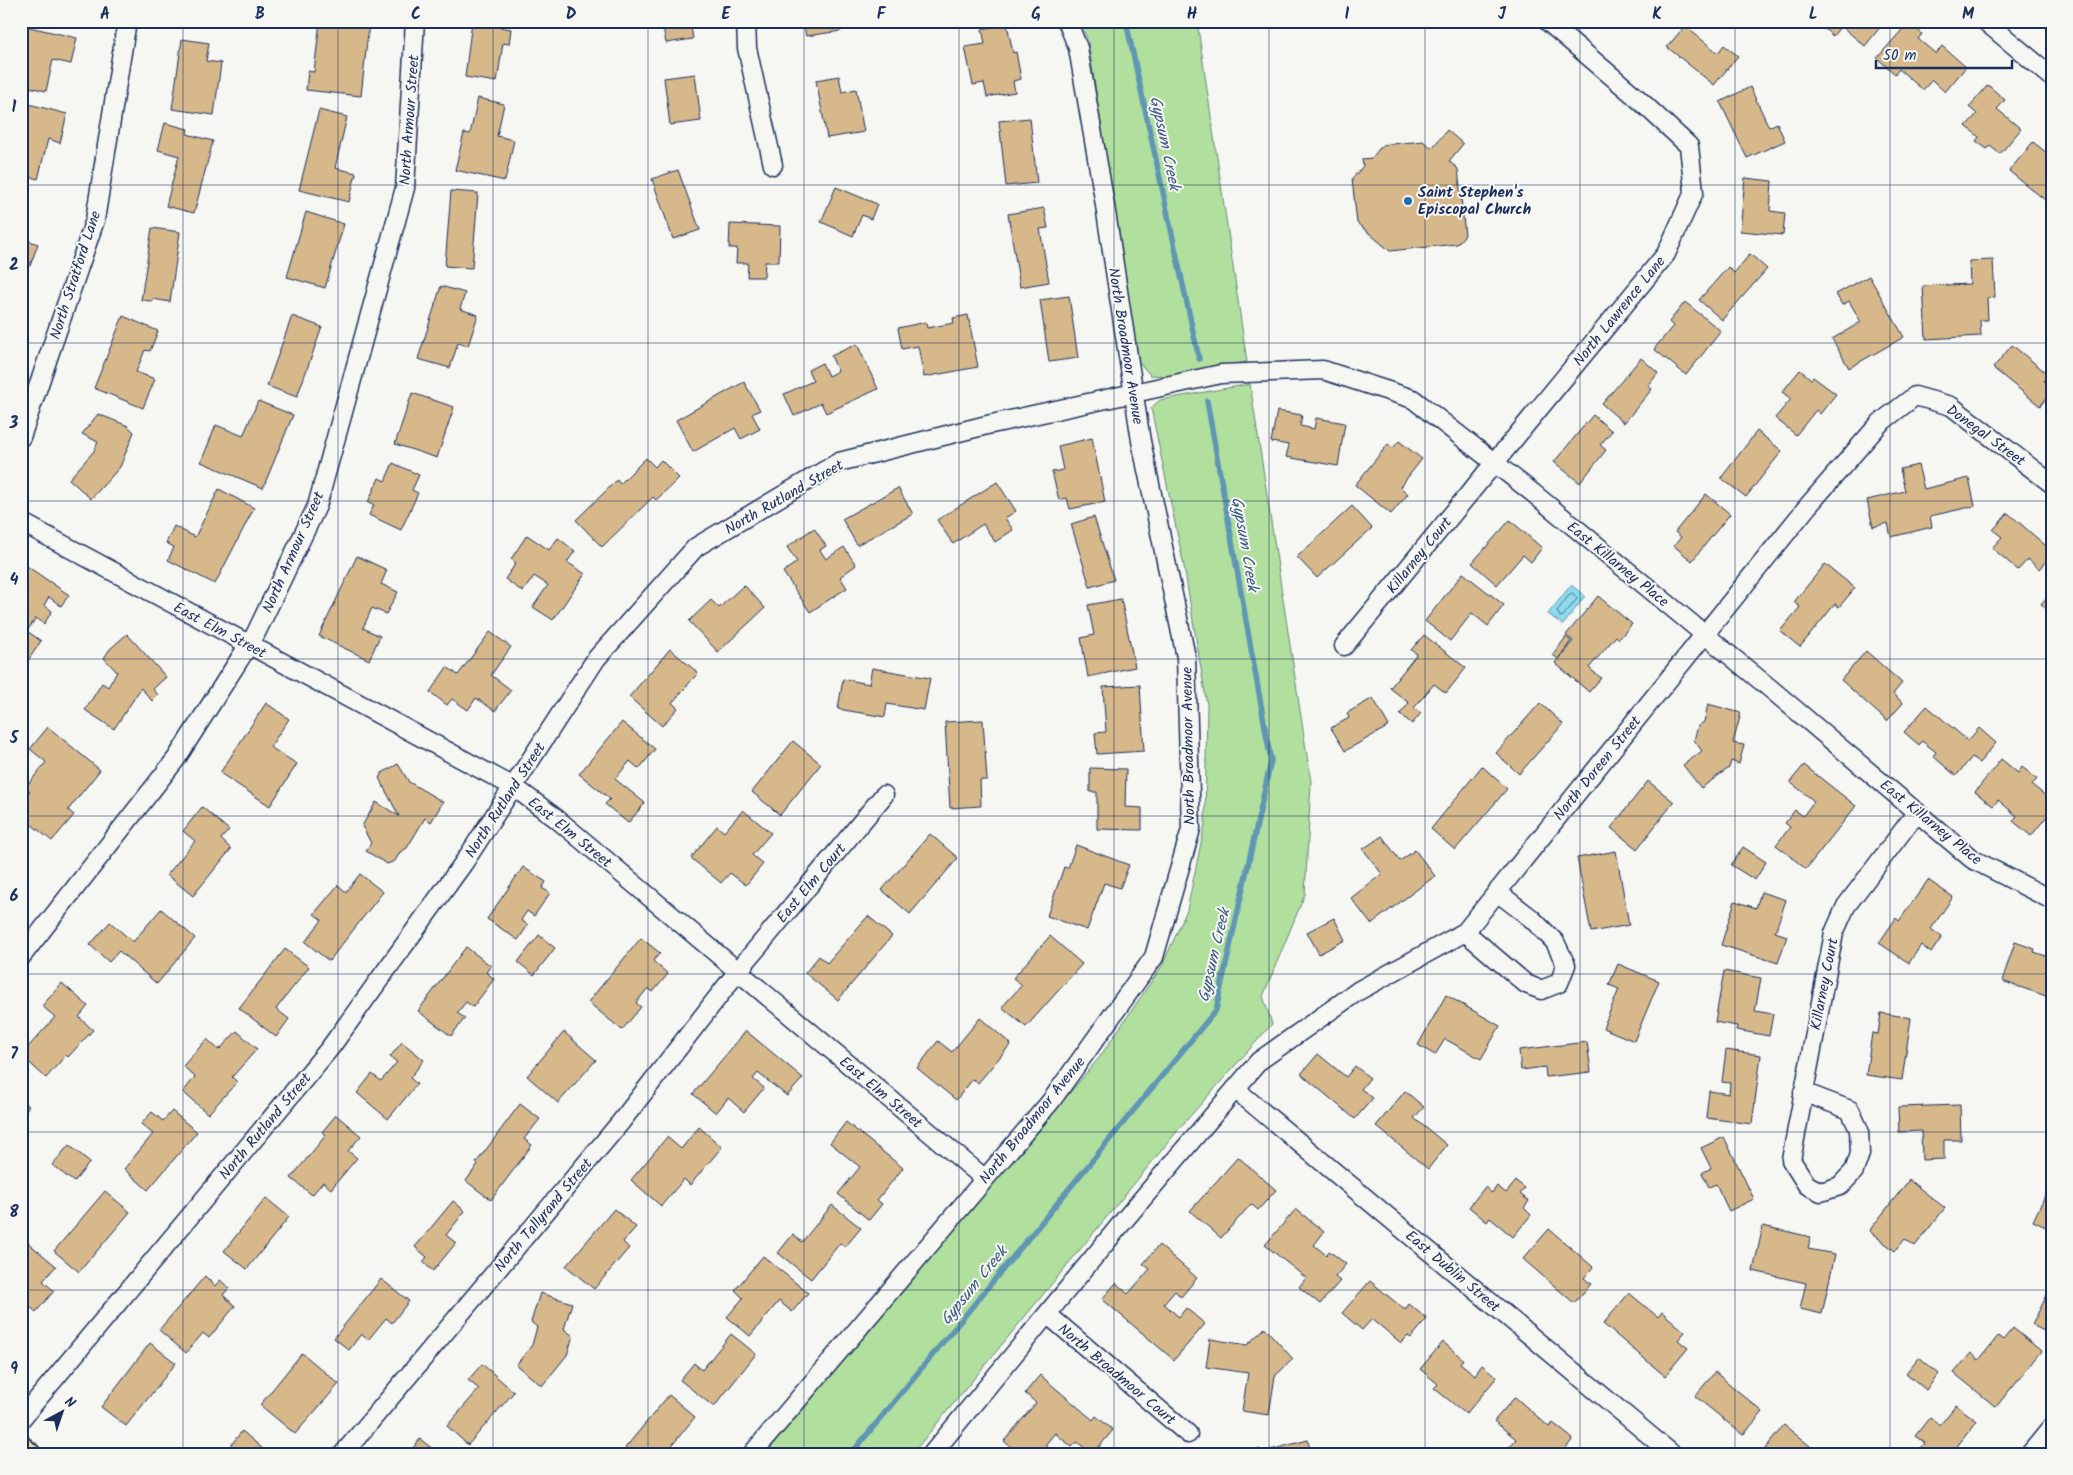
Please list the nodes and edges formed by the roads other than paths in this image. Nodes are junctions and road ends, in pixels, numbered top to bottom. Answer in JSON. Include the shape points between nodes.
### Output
{"nodes":[{"id":1,"x":127,"y":21,"type":"edge"},
{"id":2,"x":415,"y":21,"type":"edge"},
{"id":3,"x":746,"y":21,"type":"edge"},
{"id":4,"x":1068,"y":21,"type":"edge"},
{"id":5,"x":1547,"y":21,"type":"edge"},
{"id":6,"x":1985,"y":21,"type":"edge"},
{"id":7,"x":2052,"y":77,"type":"edge"},
{"id":8,"x":773,"y":165,"type":"dead end"},
{"id":9,"x":1133,"y":394,"type":"junction"},
{"id":10,"x":1915,"y":396,"type":"joint"},
{"id":11,"x":21,"y":437,"type":"edge"},
{"id":12,"x":1494,"y":463,"type":"junction"},
{"id":13,"x":2052,"y":484,"type":"edge"},
{"id":14,"x":21,"y":522,"type":"edge"},
{"id":15,"x":1705,"y":635,"type":"junction"},
{"id":16,"x":248,"y":645,"type":"junction"},
{"id":17,"x":1344,"y":646,"type":"dead end"},
{"id":18,"x":514,"y":787,"type":"junction"},
{"id":19,"x":884,"y":795,"type":"dead end"},
{"id":20,"x":1917,"y":812,"type":"junction"},
{"id":21,"x":1498,"y":892,"type":"junction"},
{"id":22,"x":2052,"y":900,"type":"edge"},
{"id":23,"x":1465,"y":932,"type":"junction"},
{"id":24,"x":21,"y":957,"type":"edge"},
{"id":25,"x":738,"y":971,"type":"junction"},
{"id":26,"x":1235,"y":1089,"type":"junction"},
{"id":27,"x":1803,"y":1092,"type":"junction"},
{"id":28,"x":985,"y":1179,"type":"junction"},
{"id":29,"x":1047,"y":1314,"type":"junction"},
{"id":30,"x":21,"y":1419,"type":"edge"},
{"id":31,"x":2052,"y":1427,"type":"edge"},
{"id":32,"x":1188,"y":1434,"type":"dead end"},
{"id":33,"x":21,"y":1447,"type":"edge"},
{"id":34,"x":29,"y":1454,"type":"edge"},
{"id":35,"x":343,"y":1454,"type":"edge"},
{"id":36,"x":752,"y":1454,"type":"edge"},
{"id":37,"x":932,"y":1454,"type":"edge"},
{"id":38,"x":1672,"y":1454,"type":"edge"},
{"id":39,"x":2030,"y":1454,"type":"edge"}],
"edges":[{"from":1,"to":11,"type":"street","name":"North Stratford Lane","via":[[95,220]]},
{"from":2,"to":16,"type":"street","name":"North Armour Street","via":[[405,188],[317,506]]},
{"from":3,"to":8,"type":"street","via":[[747,48]]},
{"from":4,"to":9,"type":"street","name":"North Broadmoor Avenue","via":[[1080,57]]},
{"from":5,"to":12,"type":"street","name":"North Lawrence Lane","via":[[1689,146],[1694,192],[1666,254]]},
{"from":6,"to":7,"type":"street"},
{"from":9,"to":12,"type":"street","name":"East Killarney Place","via":[[1221,374],[1323,370],[1413,399]]},
{"from":9,"to":18,"type":"street","name":"North Rutland Street","via":[[986,425],[840,462],[696,548],[596,659]]},
{"from":9,"to":28,"type":"street","name":"North Broadmoor Avenue","via":[[1186,658],[1191,829],[1154,957],[1051,1101]]},
{"from":10,"to":13,"type":"street","name":"Donegal Street","via":[[1951,406]]},
{"from":10,"to":15,"type":"street","name":"North Doreen Street","via":[[1880,423],[1808,506]]},
{"from":12,"to":15,"type":"street","name":"East Killarney Place"},
{"from":12,"to":17,"type":"street","name":"Killarney Court"},
{"from":14,"to":16,"type":"street","name":"East Elm Street"},
{"from":15,"to":20,"type":"street","name":"East Killarney Place"},
{"from":15,"to":21,"type":"street","name":"North Doreen Street"},
{"from":16,"to":18,"type":"street","name":"East Elm Street"},
{"from":16,"to":24,"type":"street","name":"North Armour Street","via":[[176,759]]},
{"from":18,"to":25,"type":"street","name":"East Elm Street","via":[[557,819]]},
{"from":18,"to":30,"type":"street","name":"North Rutland Street","via":[[465,861],[330,1048]]},
{"from":19,"to":25,"type":"street","name":"East Elm Court"},
{"from":20,"to":22,"type":"street","name":"East Killarney Place","via":[[1972,859]]},
{"from":20,"to":27,"type":"street","name":"Killarney Court","via":[[1846,906],[1834,933]]},
{"from":21,"to":23,"type":"street","name":"North Doreen Street"},
{"from":21,"to":23,"type":"street","via":[[1555,942],[1566,965],[1559,983],[1541,990],[1526,984]]},
{"from":23,"to":26,"type":"street","name":"North Doreen Street","via":[[1358,991],[1259,1061]]},
{"from":25,"to":28,"type":"street","name":"East Elm Street"},
{"from":25,"to":35,"type":"street","name":"North Tallyrand Street","via":[[620,1123]]},
{"from":26,"to":29,"type":"street"},
{"from":26,"to":38,"type":"street","name":"East Dublin Street"},
{"from":27,"to":27,"type":"street","name":"Killarney Court","via":[[1791,1160],[1808,1185],[1820,1192],[1840,1186],[1854,1172],[1860,1154],[1859,1130],[1850,1110]]},
{"from":28,"to":36,"type":"street","name":"North Broadmoor Avenue"},
{"from":29,"to":32,"type":"street","name":"North Broadmoor Court"},
{"from":29,"to":37,"type":"street"},
{"from":31,"to":39,"type":"street"},
{"from":33,"to":34,"type":"main road"}]}
